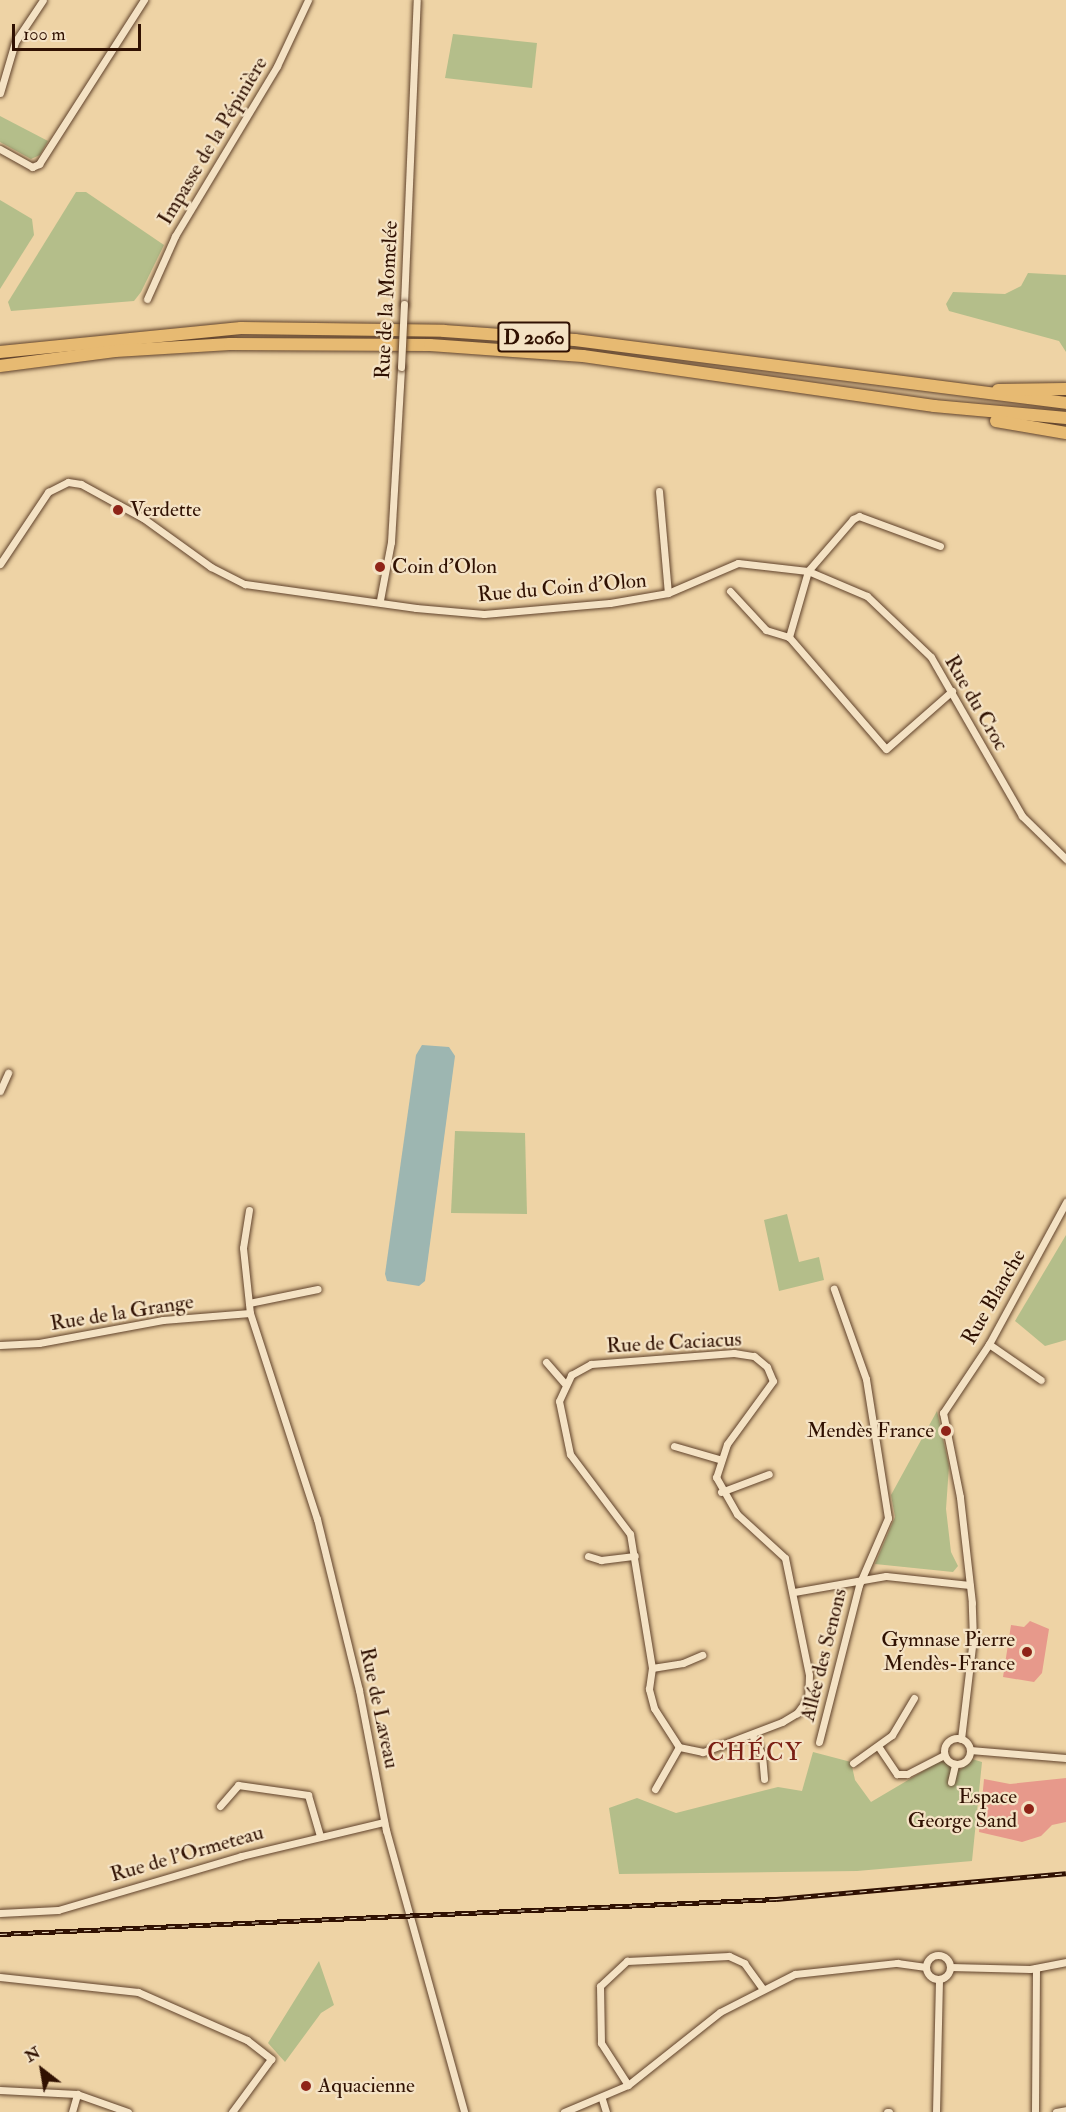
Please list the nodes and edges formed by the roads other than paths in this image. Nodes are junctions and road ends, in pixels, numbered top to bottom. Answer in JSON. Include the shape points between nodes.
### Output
{"nodes":[{"id":1,"x":43,"y":0,"type":"edge"},
{"id":2,"x":144,"y":0,"type":"edge"},
{"id":3,"x":308,"y":0,"type":"edge"},
{"id":4,"x":417,"y":0,"type":"edge"},
{"id":5,"x":0,"y":93,"type":"edge"},
{"id":6,"x":0,"y":149,"type":"edge"},
{"id":7,"x":147,"y":299,"type":"dead end"},
{"id":8,"x":0,"y":352,"type":"edge"},
{"id":9,"x":0,"y":366,"type":"edge"},
{"id":10,"x":868,"y":381,"type":"junction"},
{"id":11,"x":1066,"y":389,"type":"edge"},
{"id":12,"x":1066,"y":403,"type":"edge"},
{"id":13,"x":934,"y":406,"type":"junction"},
{"id":14,"x":1066,"y":418,"type":"edge"},
{"id":15,"x":1066,"y":433,"type":"edge"},
{"id":16,"x":659,"y":491,"type":"dead end"},
{"id":17,"x":940,"y":546,"type":"dead end"},
{"id":18,"x":0,"y":564,"type":"edge"},
{"id":19,"x":808,"y":571,"type":"junction"},
{"id":20,"x":730,"y":591,"type":"dead end"},
{"id":21,"x":668,"y":593,"type":"junction"},
{"id":22,"x":380,"y":600,"type":"junction"},
{"id":23,"x":789,"y":637,"type":"junction"},
{"id":24,"x":952,"y":691,"type":"junction"},
{"id":25,"x":1066,"y":859,"type":"edge"},
{"id":26,"x":8,"y":1073,"type":"dead end"},
{"id":27,"x":0,"y":1091,"type":"edge"},
{"id":28,"x":1066,"y":1202,"type":"edge"},
{"id":29,"x":249,"y":1210,"type":"dead end"},
{"id":30,"x":318,"y":1289,"type":"dead end"},
{"id":31,"x":834,"y":1289,"type":"dead end"},
{"id":32,"x":249,"y":1303,"type":"junction"},
{"id":33,"x":250,"y":1313,"type":"junction"},
{"id":34,"x":988,"y":1344,"type":"junction"},
{"id":35,"x":0,"y":1345,"type":"edge"},
{"id":36,"x":546,"y":1362,"type":"dead end"},
{"id":37,"x":1041,"y":1380,"type":"dead end"},
{"id":38,"x":564,"y":1383,"type":"junction"},
{"id":39,"x":674,"y":1446,"type":"dead end"},
{"id":40,"x":719,"y":1458,"type":"junction"},
{"id":41,"x":769,"y":1474,"type":"dead end"},
{"id":42,"x":721,"y":1492,"type":"junction"},
{"id":43,"x":588,"y":1556,"type":"dead end"},
{"id":44,"x":635,"y":1557,"type":"junction"},
{"id":45,"x":862,"y":1577,"type":"junction"},
{"id":46,"x":970,"y":1585,"type":"junction"},
{"id":47,"x":794,"y":1592,"type":"junction"},
{"id":48,"x":702,"y":1655,"type":"dead end"},
{"id":49,"x":652,"y":1668,"type":"junction"},
{"id":50,"x":914,"y":1698,"type":"dead end"},
{"id":51,"x":752,"y":1735,"type":"junction"},
{"id":52,"x":961,"y":1739,"type":"junction"},
{"id":53,"x":819,"y":1742,"type":"dead end"},
{"id":54,"x":878,"y":1746,"type":"junction"},
{"id":55,"x":679,"y":1748,"type":"junction"},
{"id":56,"x":970,"y":1750,"type":"junction"},
{"id":57,"x":944,"y":1755,"type":"junction"},
{"id":58,"x":1066,"y":1758,"type":"edge"},
{"id":59,"x":853,"y":1762,"type":"dead end"},
{"id":60,"x":955,"y":1764,"type":"junction"},
{"id":61,"x":764,"y":1779,"type":"dead end"},
{"id":62,"x":951,"y":1782,"type":"dead end"},
{"id":63,"x":655,"y":1789,"type":"dead end"},
{"id":64,"x":220,"y":1806,"type":"dead end"},
{"id":65,"x":384,"y":1822,"type":"junction"},
{"id":66,"x":320,"y":1836,"type":"junction"},
{"id":67,"x":0,"y":1913,"type":"edge"},
{"id":68,"x":1066,"y":1962,"type":"edge"},
{"id":69,"x":926,"y":1967,"type":"junction"},
{"id":70,"x":950,"y":1967,"type":"junction"},
{"id":71,"x":1036,"y":1968,"type":"junction"},
{"id":72,"x":0,"y":1977,"type":"edge"},
{"id":73,"x":939,"y":1979,"type":"junction"},
{"id":74,"x":762,"y":1988,"type":"junction"},
{"id":75,"x":628,"y":2085,"type":"junction"},
{"id":76,"x":0,"y":2090,"type":"edge"},
{"id":77,"x":77,"y":2094,"type":"junction"},
{"id":78,"x":602,"y":2099,"type":"junction"},
{"id":79,"x":1066,"y":2110,"type":"edge"},
{"id":80,"x":72,"y":2112,"type":"edge"},
{"id":81,"x":128,"y":2112,"type":"edge"},
{"id":82,"x":232,"y":2112,"type":"edge"},
{"id":83,"x":464,"y":2112,"type":"edge"},
{"id":84,"x":564,"y":2112,"type":"edge"},
{"id":85,"x":606,"y":2112,"type":"edge"},
{"id":86,"x":936,"y":2112,"type":"edge"},
{"id":87,"x":1035,"y":2112,"type":"edge"},
{"id":88,"x":1056,"y":2112,"type":"edge"}],
"edges":[{"from":1,"to":5,"type":"street","via":[[15,42]]},
{"from":2,"to":6,"type":"street","via":[[39,164],[32,167]]},
{"from":3,"to":7,"type":"street","name":"Impasse de la Pépinière","via":[[277,66],[175,236]]},
{"from":4,"to":22,"type":"street","name":"Rue de la Momelée","bridge":true,"via":[[391,542]]},
{"from":8,"to":10,"type":"highway","number":"D 2060","via":[[241,328],[422,330],[575,340]]},
{"from":9,"to":13,"type":"highway","number":"D 2060","via":[[230,344],[430,345],[582,356]]},
{"from":10,"to":11,"type":"highway"},
{"from":10,"to":12,"type":"highway","number":"D 2060"},
{"from":13,"to":14,"type":"highway","number":"D 2060"},
{"from":13,"to":15,"type":"highway","via":[[973,418]]},
{"from":16,"to":21,"type":"street"},
{"from":17,"to":19,"type":"street","via":[[859,516]]},
{"from":18,"to":22,"type":"street","name":"Rue du Coin d'Olon","via":[[48,492],[58,485],[81,484],[143,518],[211,567],[245,584]]},
{"from":19,"to":21,"type":"street","name":"Rue du Croc","via":[[738,563]]},
{"from":19,"to":23,"type":"street"},
{"from":19,"to":24,"type":"street","name":"Rue du Croc","via":[[849,585],[889,612],[931,657]]},
{"from":20,"to":23,"type":"street","via":[[766,630]]},
{"from":21,"to":22,"type":"street","name":"Rue du Coin d'Olon","via":[[484,614]]},
{"from":23,"to":24,"type":"street","via":[[886,748]]},
{"from":24,"to":25,"type":"street","name":"Rue du Croc","via":[[1022,816]]},
{"from":26,"to":27,"type":"street"},
{"from":28,"to":34,"type":"street","name":"Rue Blanche"},
{"from":29,"to":32,"type":"street","name":"Rue de Laveau","via":[[243,1248]]},
{"from":30,"to":32,"type":"street"},
{"from":31,"to":45,"type":"street","via":[[866,1379],[888,1518]]},
{"from":32,"to":33,"type":"street","name":"Rue de Laveau"},
{"from":33,"to":35,"type":"street","name":"Rue de la Grange","via":[[163,1320],[39,1343]]},
{"from":33,"to":65,"type":"street","name":"Rue de Laveau","via":[[316,1519],[359,1690]]},
{"from":34,"to":37,"type":"street"},
{"from":34,"to":46,"type":"street","name":"Rue Blanche","via":[[945,1406]]},
{"from":36,"to":38,"type":"street"},
{"from":38,"to":40,"type":"street","name":"Rue de Caciacus","via":[[591,1364],[734,1353],[754,1356],[771,1371],[773,1386]]},
{"from":38,"to":44,"type":"street","via":[[559,1401],[567,1447],[624,1524]]},
{"from":39,"to":40,"type":"street"},
{"from":40,"to":42,"type":"street","via":[[716,1477]]},
{"from":41,"to":42,"type":"street"},
{"from":42,"to":47,"type":"street","via":[[736,1514],[785,1558]]},
{"from":43,"to":44,"type":"street","via":[[601,1560]]},
{"from":44,"to":49,"type":"street"},
{"from":45,"to":46,"type":"street","name":"Allée des Senons"},
{"from":45,"to":47,"type":"street"},
{"from":45,"to":53,"type":"street","name":"Allée des Senons"},
{"from":46,"to":52,"type":"street","via":[[973,1639]]},
{"from":47,"to":51,"type":"street","via":[[809,1675],[808,1698],[797,1713]]},
{"from":48,"to":49,"type":"street","via":[[683,1664]]},
{"from":49,"to":55,"type":"street","via":[[650,1689],[654,1708]]},
{"from":50,"to":54,"type":"street","via":[[895,1731]]},
{"from":51,"to":55,"type":"street","via":[[710,1751]]},
{"from":51,"to":61,"type":"street","via":[[762,1755]]},
{"from":52,"to":56,"type":"street"},
{"from":52,"to":57,"type":"street","via":[[946,1744]]},
{"from":54,"to":57,"type":"street","via":[[897,1774]]},
{"from":54,"to":59,"type":"street"},
{"from":55,"to":63,"type":"street"},
{"from":56,"to":58,"type":"street"},
{"from":56,"to":60,"type":"street","via":[[965,1762]]},
{"from":57,"to":60,"type":"street"},
{"from":60,"to":62,"type":"street"},
{"from":64,"to":66,"type":"street","via":[[238,1785],[308,1795]]},
{"from":65,"to":66,"type":"street","name":"Rue de l'Ormeteau"},
{"from":65,"to":83,"type":"street","name":"Rue de Laveau"},
{"from":66,"to":67,"type":"street","name":"Rue de l'Ormeteau","via":[[130,1886],[58,1910]]},
{"from":68,"to":71,"type":"street"},
{"from":69,"to":70,"type":"street","via":[[938,1955]]},
{"from":69,"to":73,"type":"street","via":[[931,1977]]},
{"from":69,"to":74,"type":"street","via":[[844,1966],[795,1974]]},
{"from":70,"to":71,"type":"street"},
{"from":70,"to":73,"type":"street"},
{"from":71,"to":87,"type":"street"},
{"from":72,"to":82,"type":"street","via":[[138,1992],[248,2040],[271,2059]]},
{"from":73,"to":86,"type":"street"},
{"from":74,"to":75,"type":"street","via":[[720,2012]]},
{"from":74,"to":75,"type":"street","via":[[744,1963],[729,1956],[627,1961],[600,1986],[601,2043]]},
{"from":75,"to":78,"type":"street"},
{"from":76,"to":77,"type":"street"},
{"from":77,"to":80,"type":"street"},
{"from":77,"to":81,"type":"street"},
{"from":78,"to":84,"type":"street"},
{"from":78,"to":85,"type":"street"},
{"from":79,"to":88,"type":"street"}]}
